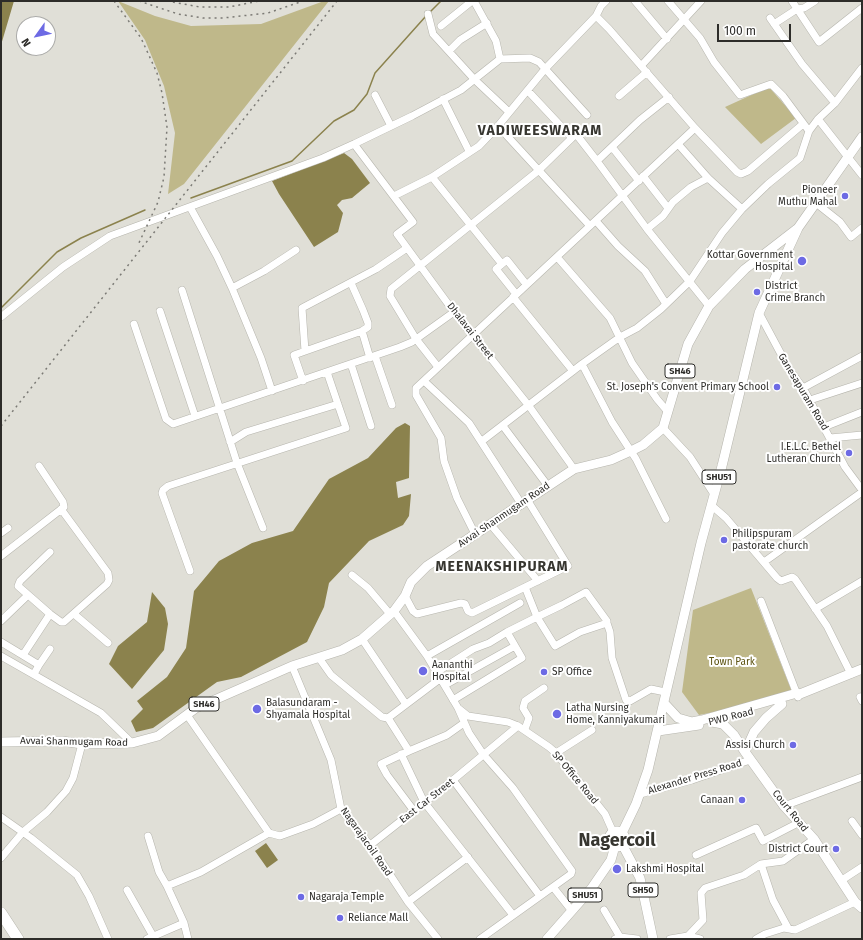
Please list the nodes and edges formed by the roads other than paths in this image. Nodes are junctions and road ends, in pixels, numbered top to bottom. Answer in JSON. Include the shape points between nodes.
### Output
{"nodes":[{"id":1,"x":635,"y":1,"type":"edge"},
{"id":2,"x":668,"y":1,"type":"edge"},
{"id":3,"x":701,"y":1,"type":"edge"},
{"id":4,"x":792,"y":1,"type":"edge"},
{"id":5,"x":815,"y":1,"type":"edge"},
{"id":6,"x":476,"y":2,"type":"edge"},
{"id":7,"x":601,"y":3,"type":"edge"},
{"id":8,"x":862,"y":8,"type":"edge"},
{"id":9,"x":797,"y":9,"type":"junction"},
{"id":10,"x":428,"y":14,"type":"dead end"},
{"id":11,"x":596,"y":16,"type":"junction"},
{"id":12,"x":685,"y":19,"type":"junction"},
{"id":13,"x":486,"y":22,"type":"junction"},
{"id":14,"x":441,"y":26,"type":"dead end"},
{"id":15,"x":667,"y":39,"type":"junction"},
{"id":16,"x":449,"y":52,"type":"junction"},
{"id":17,"x":500,"y":59,"type":"junction"},
{"id":18,"x":641,"y":66,"type":"junction"},
{"id":19,"x":862,"y":68,"type":"edge"},
{"id":20,"x":545,"y":69,"type":"junction"},
{"id":21,"x":647,"y":72,"type":"junction"},
{"id":22,"x":474,"y":79,"type":"junction"},
{"id":23,"x":528,"y":91,"type":"junction"},
{"id":24,"x":375,"y":95,"type":"dead end"},
{"id":25,"x":619,"y":96,"type":"dead end"},
{"id":26,"x":669,"y":97,"type":"junction"},
{"id":27,"x":443,"y":99,"type":"junction"},
{"id":28,"x":836,"y":103,"type":"junction"},
{"id":29,"x":509,"y":112,"type":"junction"},
{"id":30,"x":587,"y":115,"type":"dead end"},
{"id":31,"x":818,"y":119,"type":"junction"},
{"id":32,"x":803,"y":124,"type":"junction"},
{"id":33,"x":391,"y":126,"type":"junction"},
{"id":34,"x":498,"y":126,"type":"junction"},
{"id":35,"x":695,"y":128,"type":"junction"},
{"id":36,"x":809,"y":131,"type":"junction"},
{"id":37,"x":862,"y":137,"type":"edge"},
{"id":38,"x":572,"y":138,"type":"junction"},
{"id":39,"x":354,"y":144,"type":"junction"},
{"id":40,"x":678,"y":144,"type":"junction"},
{"id":41,"x":612,"y":147,"type":"junction"},
{"id":42,"x":469,"y":151,"type":"junction"},
{"id":43,"x":848,"y":158,"type":"junction"},
{"id":44,"x":597,"y":161,"type":"junction"},
{"id":45,"x":538,"y":171,"type":"junction"},
{"id":46,"x":862,"y":175,"type":"edge"},
{"id":47,"x":432,"y":177,"type":"junction"},
{"id":48,"x":641,"y":178,"type":"junction"},
{"id":49,"x":708,"y":178,"type":"junction"},
{"id":50,"x":394,"y":196,"type":"junction"},
{"id":51,"x":622,"y":197,"type":"junction"},
{"id":52,"x":816,"y":203,"type":"junction"},
{"id":53,"x":190,"y":207,"type":"junction"},
{"id":54,"x":668,"y":208,"type":"junction"},
{"id":55,"x":742,"y":210,"type":"junction"},
{"id":56,"x":596,"y":221,"type":"junction"},
{"id":57,"x":470,"y":225,"type":"junction"},
{"id":58,"x":590,"y":226,"type":"junction"},
{"id":59,"x":798,"y":228,"type":"junction"},
{"id":60,"x":862,"y":228,"type":"edge"},
{"id":61,"x":647,"y":229,"type":"junction"},
{"id":62,"x":407,"y":248,"type":"junction"},
{"id":63,"x":296,"y":250,"type":"dead end"},
{"id":64,"x":556,"y":257,"type":"junction"},
{"id":65,"x":502,"y":264,"type":"junction"},
{"id":66,"x":421,"y":266,"type":"junction"},
{"id":67,"x":690,"y":281,"type":"junction"},
{"id":68,"x":351,"y":283,"type":"junction"},
{"id":69,"x":526,"y":284,"type":"junction"},
{"id":70,"x":232,"y":288,"type":"junction"},
{"id":71,"x":182,"y":290,"type":"dead end"},
{"id":72,"x":514,"y":295,"type":"junction"},
{"id":73,"x":666,"y":304,"type":"junction"},
{"id":74,"x":709,"y":306,"type":"junction"},
{"id":75,"x":160,"y":311,"type":"dead end"},
{"id":76,"x":454,"y":312,"type":"junction"},
{"id":77,"x":759,"y":313,"type":"junction"},
{"id":78,"x":1,"y":317,"type":"edge"},
{"id":79,"x":134,"y":324,"type":"dead end"},
{"id":80,"x":362,"y":331,"type":"junction"},
{"id":81,"x":472,"y":334,"type":"junction"},
{"id":82,"x":620,"y":337,"type":"junction"},
{"id":83,"x":416,"y":339,"type":"junction"},
{"id":84,"x":305,"y":351,"type":"junction"},
{"id":85,"x":862,"y":356,"type":"edge"},
{"id":86,"x":372,"y":357,"type":"junction"},
{"id":87,"x":351,"y":364,"type":"junction"},
{"id":88,"x":582,"y":364,"type":"junction"},
{"id":89,"x":438,"y":367,"type":"junction"},
{"id":90,"x":573,"y":371,"type":"junction"},
{"id":91,"x":328,"y":372,"type":"junction"},
{"id":92,"x":303,"y":381,"type":"junction"},
{"id":93,"x":424,"y":381,"type":"junction"},
{"id":94,"x":862,"y":383,"type":"edge"},
{"id":95,"x":803,"y":388,"type":"junction"},
{"id":96,"x":272,"y":391,"type":"junction"},
{"id":97,"x":810,"y":400,"type":"junction"},
{"id":98,"x":338,"y":404,"type":"junction"},
{"id":99,"x":392,"y":405,"type":"dead end"},
{"id":100,"x":529,"y":406,"type":"junction"},
{"id":101,"x":219,"y":408,"type":"junction"},
{"id":102,"x":668,"y":412,"type":"junction"},
{"id":103,"x":862,"y":412,"type":"edge"},
{"id":104,"x":195,"y":416,"type":"junction"},
{"id":105,"x":371,"y":426,"type":"dead end"},
{"id":106,"x":503,"y":426,"type":"junction"},
{"id":107,"x":824,"y":427,"type":"junction"},
{"id":108,"x":663,"y":428,"type":"junction"},
{"id":109,"x":862,"y":434,"type":"edge"},
{"id":110,"x":830,"y":438,"type":"junction"},
{"id":111,"x":482,"y":441,"type":"junction"},
{"id":112,"x":230,"y":442,"type":"junction"},
{"id":113,"x":631,"y":451,"type":"junction"},
{"id":114,"x":237,"y":463,"type":"junction"},
{"id":115,"x":39,"y":466,"type":"dead end"},
{"id":116,"x":574,"y":469,"type":"junction"},
{"id":117,"x":548,"y":486,"type":"junction"},
{"id":118,"x":862,"y":491,"type":"edge"},
{"id":119,"x":714,"y":494,"type":"junction"},
{"id":120,"x":525,"y":503,"type":"junction"},
{"id":121,"x":711,"y":505,"type":"junction"},
{"id":122,"x":61,"y":509,"type":"junction"},
{"id":123,"x":666,"y":519,"type":"dead end"},
{"id":124,"x":491,"y":525,"type":"junction"},
{"id":125,"x":8,"y":528,"type":"dead end"},
{"id":126,"x":263,"y":528,"type":"dead end"},
{"id":127,"x":1,"y":533,"type":"edge"},
{"id":128,"x":475,"y":534,"type":"junction"},
{"id":129,"x":50,"y":552,"type":"dead end"},
{"id":130,"x":1,"y":556,"type":"edge"},
{"id":131,"x":764,"y":562,"type":"junction"},
{"id":132,"x":190,"y":571,"type":"dead end"},
{"id":133,"x":352,"y":575,"type":"dead end"},
{"id":134,"x":538,"y":581,"type":"junction"},
{"id":135,"x":862,"y":581,"type":"edge"},
{"id":136,"x":525,"y":587,"type":"junction"},
{"id":137,"x":28,"y":595,"type":"junction"},
{"id":138,"x":405,"y":596,"type":"junction"},
{"id":139,"x":760,"y":601,"type":"dead end"},
{"id":140,"x":520,"y":603,"type":"dead end"},
{"id":141,"x":815,"y":609,"type":"junction"},
{"id":142,"x":392,"y":613,"type":"junction"},
{"id":143,"x":50,"y":614,"type":"junction"},
{"id":144,"x":74,"y":614,"type":"junction"},
{"id":145,"x":538,"y":617,"type":"junction"},
{"id":146,"x":1,"y":621,"type":"edge"},
{"id":147,"x":607,"y":623,"type":"junction"},
{"id":148,"x":507,"y":632,"type":"junction"},
{"id":149,"x":362,"y":638,"type":"junction"},
{"id":150,"x":1,"y":642,"type":"edge"},
{"id":151,"x":108,"y":643,"type":"dead end"},
{"id":152,"x":515,"y":646,"type":"junction"},
{"id":153,"x":50,"y":649,"type":"dead end"},
{"id":154,"x":1,"y":656,"type":"edge"},
{"id":155,"x":23,"y":656,"type":"junction"},
{"id":156,"x":428,"y":656,"type":"junction"},
{"id":157,"x":319,"y":658,"type":"junction"},
{"id":158,"x":39,"y":665,"type":"junction"},
{"id":159,"x":292,"y":666,"type":"junction"},
{"id":160,"x":862,"y":669,"type":"edge"},
{"id":161,"x":34,"y":674,"type":"junction"},
{"id":162,"x":851,"y":674,"type":"junction"},
{"id":163,"x":439,"y":675,"type":"junction"},
{"id":164,"x":445,"y":685,"type":"junction"},
{"id":165,"x":544,"y":688,"type":"dead end"},
{"id":166,"x":666,"y":692,"type":"junction"},
{"id":167,"x":798,"y":694,"type":"junction"},
{"id":168,"x":453,"y":700,"type":"junction"},
{"id":169,"x":405,"y":703,"type":"junction"},
{"id":170,"x":664,"y":703,"type":"junction"},
{"id":171,"x":782,"y":704,"type":"junction"},
{"id":172,"x":458,"y":708,"type":"junction"},
{"id":173,"x":187,"y":715,"type":"junction"},
{"id":174,"x":388,"y":718,"type":"junction"},
{"id":175,"x":712,"y":722,"type":"junction"},
{"id":176,"x":464,"y":723,"type":"junction"},
{"id":177,"x":521,"y":728,"type":"junction"},
{"id":178,"x":592,"y":730,"type":"dead end"},
{"id":179,"x":658,"y":731,"type":"junction"},
{"id":180,"x":1,"y":742,"type":"edge"},
{"id":181,"x":82,"y":744,"type":"junction"},
{"id":182,"x":132,"y":744,"type":"junction"},
{"id":183,"x":409,"y":751,"type":"junction"},
{"id":184,"x":556,"y":753,"type":"junction"},
{"id":185,"x":401,"y":754,"type":"junction"},
{"id":186,"x":483,"y":754,"type":"junction"},
{"id":187,"x":747,"y":756,"type":"junction"},
{"id":188,"x":862,"y":777,"type":"edge"},
{"id":189,"x":453,"y":780,"type":"junction"},
{"id":190,"x":640,"y":794,"type":"junction"},
{"id":191,"x":424,"y":802,"type":"junction"},
{"id":192,"x":784,"y":806,"type":"junction"},
{"id":193,"x":341,"y":809,"type":"junction"},
{"id":194,"x":414,"y":811,"type":"junction"},
{"id":195,"x":1,"y":817,"type":"edge"},
{"id":196,"x":852,"y":821,"type":"dead end"},
{"id":197,"x":798,"y":823,"type":"junction"},
{"id":198,"x":23,"y":832,"type":"junction"},
{"id":199,"x":617,"y":832,"type":"junction"},
{"id":200,"x":270,"y":833,"type":"junction"},
{"id":201,"x":862,"y":835,"type":"edge"},
{"id":202,"x":148,"y":836,"type":"dead end"},
{"id":203,"x":814,"y":839,"type":"junction"},
{"id":204,"x":619,"y":845,"type":"junction"},
{"id":205,"x":369,"y":846,"type":"junction"},
{"id":206,"x":696,"y":855,"type":"dead end"},
{"id":207,"x":468,"y":857,"type":"junction"},
{"id":208,"x":1,"y":858,"type":"edge"},
{"id":209,"x":761,"y":864,"type":"junction"},
{"id":210,"x":862,"y":867,"type":"edge"},
{"id":211,"x":842,"y":880,"type":"junction"},
{"id":212,"x":167,"y":886,"type":"junction"},
{"id":213,"x":553,"y":887,"type":"junction"},
{"id":214,"x":127,"y":890,"type":"dead end"},
{"id":215,"x":540,"y":896,"type":"junction"},
{"id":216,"x":408,"y":902,"type":"junction"},
{"id":217,"x":859,"y":905,"type":"edge"},
{"id":218,"x":604,"y":910,"type":"dead end"},
{"id":219,"x":572,"y":911,"type":"junction"},
{"id":220,"x":1,"y":912,"type":"edge"},
{"id":221,"x":513,"y":915,"type":"junction"},
{"id":222,"x":184,"y":923,"type":"junction"},
{"id":223,"x":788,"y":928,"type":"junction"},
{"id":224,"x":688,"y":936,"type":"junction"},
{"id":225,"x":771,"y":936,"type":"edge"},
{"id":226,"x":150,"y":937,"type":"edge"},
{"id":227,"x":617,"y":938,"type":"edge"},
{"id":228,"x":18,"y":939,"type":"edge"},
{"id":229,"x":108,"y":939,"type":"edge"},
{"id":230,"x":188,"y":939,"type":"edge"},
{"id":231,"x":438,"y":939,"type":"edge"},
{"id":232,"x":480,"y":939,"type":"edge"},
{"id":233,"x":547,"y":939,"type":"edge"},
{"id":234,"x":637,"y":939,"type":"edge"},
{"id":235,"x":653,"y":939,"type":"edge"},
{"id":236,"x":670,"y":939,"type":"edge"},
{"id":237,"x":700,"y":939,"type":"edge"},
{"id":238,"x":756,"y":939,"type":"edge"}],
"edges":[{"from":1,"to":15,"type":"street"},
{"from":2,"to":12,"type":"street"},
{"from":3,"to":12,"type":"street"},
{"from":4,"to":9,"type":"street"},
{"from":5,"to":9,"type":"street"},
{"from":6,"to":13,"type":"street"},
{"from":6,"to":14,"type":"street"},
{"from":7,"to":11,"type":"street"},
{"from":8,"to":9,"type":"street","via":[[819,42]]},
{"from":9,"to":28,"type":"street","via":[[772,21],[802,64]]},
{"from":10,"to":16,"type":"street","via":[[433,34]]},
{"from":11,"to":18,"type":"street"},
{"from":11,"to":20,"type":"street"},
{"from":12,"to":15,"type":"street"},
{"from":12,"to":32,"type":"street","via":[[740,95],[771,84]]},
{"from":13,"to":16,"type":"street","via":[[460,40]]},
{"from":13,"to":17,"type":"street","via":[[496,41]]},
{"from":15,"to":18,"type":"street"},
{"from":16,"to":22,"type":"street"},
{"from":17,"to":20,"type":"street","via":[[530,58],[539,62]]},
{"from":17,"to":22,"type":"street"},
{"from":18,"to":21,"type":"street"},
{"from":19,"to":28,"type":"street"},
{"from":20,"to":23,"type":"street"},
{"from":20,"to":30,"type":"street"},
{"from":21,"to":25,"type":"street"},
{"from":21,"to":26,"type":"street"},
{"from":22,"to":27,"type":"street","via":[[461,90]]},
{"from":22,"to":29,"type":"street"},
{"from":23,"to":29,"type":"street"},
{"from":23,"to":38,"type":"street"},
{"from":24,"to":33,"type":"street"},
{"from":26,"to":35,"type":"street"},
{"from":26,"to":41,"type":"street"},
{"from":27,"to":33,"type":"street"},
{"from":27,"to":42,"type":"street"},
{"from":28,"to":31,"type":"street"},
{"from":29,"to":34,"type":"street"},
{"from":31,"to":36,"type":"street"},
{"from":31,"to":43,"type":"street"},
{"from":32,"to":35,"type":"street","via":[[748,171],[741,174]]},
{"from":32,"to":36,"type":"street"},
{"from":33,"to":39,"type":"street"},
{"from":34,"to":42,"type":"street","via":[[479,146]]},
{"from":34,"to":45,"type":"street"},
{"from":35,"to":40,"type":"street"},
{"from":36,"to":55,"type":"street","via":[[800,158],[768,184]]},
{"from":37,"to":43,"type":"main road","number":"SHU51"},
{"from":38,"to":44,"type":"street","via":[[576,134]]},
{"from":38,"to":45,"type":"street"},
{"from":39,"to":50,"type":"street"},
{"from":39,"to":53,"type":"street"},
{"from":40,"to":48,"type":"street"},
{"from":40,"to":49,"type":"street"},
{"from":41,"to":44,"type":"street"},
{"from":41,"to":48,"type":"street"},
{"from":42,"to":47,"type":"street"},
{"from":43,"to":46,"type":"street"},
{"from":43,"to":52,"type":"main road","number":"SHU51"},
{"from":44,"to":51,"type":"street"},
{"from":45,"to":57,"type":"street"},
{"from":45,"to":58,"type":"street"},
{"from":47,"to":50,"type":"street"},
{"from":47,"to":57,"type":"street"},
{"from":48,"to":51,"type":"street"},
{"from":48,"to":54,"type":"street"},
{"from":49,"to":54,"type":"street","via":[[691,187]]},
{"from":49,"to":55,"type":"street"},
{"from":50,"to":62,"type":"street","name":"Dhalavai Street","via":[[413,222],[397,234]]},
{"from":51,"to":56,"type":"street"},
{"from":51,"to":61,"type":"street"},
{"from":52,"to":59,"type":"main road","number":"SHU51"},
{"from":52,"to":60,"type":"street","via":[[840,222],[851,237]]},
{"from":53,"to":70,"type":"street"},
{"from":53,"to":78,"type":"street","via":[[110,236],[63,267]]},
{"from":54,"to":61,"type":"street","via":[[663,216]]},
{"from":55,"to":67,"type":"street","via":[[722,233]]},
{"from":56,"to":58,"type":"street"},
{"from":56,"to":73,"type":"street","via":[[645,271]]},
{"from":57,"to":65,"type":"street"},
{"from":57,"to":66,"type":"street"},
{"from":58,"to":64,"type":"street"},
{"from":59,"to":74,"type":"main road","number":"SH46","via":[[745,269]]},
{"from":59,"to":77,"type":"main road","number":"SHU51"},
{"from":61,"to":67,"type":"street"},
{"from":62,"to":66,"type":"street","name":"Dhalavai Street"},
{"from":62,"to":68,"type":"street","via":[[382,266]]},
{"from":63,"to":70,"type":"street","via":[[264,272]]},
{"from":64,"to":69,"type":"street"},
{"from":64,"to":82,"type":"street","via":[[610,318]]},
{"from":65,"to":69,"type":"street","via":[[507,260]]},
{"from":65,"to":72,"type":"street","via":[[496,269]]},
{"from":66,"to":76,"type":"street","name":"Dhalavai Street"},
{"from":66,"to":83,"type":"street","via":[[389,293]]},
{"from":67,"to":73,"type":"street"},
{"from":67,"to":74,"type":"street"},
{"from":68,"to":80,"type":"street","via":[[368,323]]},
{"from":68,"to":84,"type":"street","via":[[302,308]]},
{"from":69,"to":72,"type":"street"},
{"from":70,"to":96,"type":"street"},
{"from":71,"to":101,"type":"street"},
{"from":72,"to":81,"type":"street"},
{"from":72,"to":90,"type":"street"},
{"from":73,"to":82,"type":"street","via":[[637,328]]},
{"from":74,"to":102,"type":"main road","number":"SH46","via":[[688,344]]},
{"from":75,"to":104,"type":"street"},
{"from":76,"to":81,"type":"street","name":"Dhalavai Street"},
{"from":76,"to":83,"type":"street"},
{"from":77,"to":95,"type":"street","name":"Ganesapuram Road","via":[[789,370]]},
{"from":77,"to":119,"type":"main road","number":"SHU51"},
{"from":79,"to":104,"type":"street","via":[[166,419],[172,424]]},
{"from":80,"to":84,"type":"street"},
{"from":80,"to":86,"type":"street"},
{"from":81,"to":89,"type":"street"},
{"from":81,"to":100,"type":"street","name":"Dhalavai Street"},
{"from":82,"to":88,"type":"street"},
{"from":82,"to":102,"type":"street","via":[[632,363]]},
{"from":83,"to":86,"type":"street"},
{"from":83,"to":89,"type":"street"},
{"from":84,"to":92,"type":"street","via":[[294,355]]},
{"from":85,"to":95,"type":"street"},
{"from":86,"to":87,"type":"street"},
{"from":86,"to":99,"type":"street"},
{"from":87,"to":91,"type":"street"},
{"from":87,"to":105,"type":"street"},
{"from":88,"to":90,"type":"street"},
{"from":88,"to":113,"type":"street","via":[[612,422]]},
{"from":89,"to":93,"type":"street"},
{"from":90,"to":100,"type":"street"},
{"from":91,"to":92,"type":"street"},
{"from":91,"to":98,"type":"street"},
{"from":92,"to":96,"type":"street"},
{"from":93,"to":111,"type":"street","via":[[468,423]]},
{"from":93,"to":128,"type":"street","via":[[416,388],[415,393],[441,438],[444,461],[457,498]]},
{"from":94,"to":97,"type":"street"},
{"from":95,"to":97,"type":"street","name":"Ganesapuram Road"},
{"from":96,"to":101,"type":"street"},
{"from":97,"to":107,"type":"street","name":"Ganesapuram Road"},
{"from":98,"to":112,"type":"street","via":[[246,432]]},
{"from":98,"to":114,"type":"street","via":[[346,428]]},
{"from":100,"to":106,"type":"street"},
{"from":100,"to":116,"type":"street","name":"Dhalavai Street"},
{"from":101,"to":104,"type":"street"},
{"from":101,"to":112,"type":"street"},
{"from":102,"to":108,"type":"main road","number":"SH46"},
{"from":103,"to":107,"type":"street"},
{"from":106,"to":111,"type":"street"},
{"from":106,"to":117,"type":"street"},
{"from":107,"to":110,"type":"street","name":"Ganesapuram Road"},
{"from":108,"to":113,"type":"main road","name":"Avvai Shanmugam Road","number":"SH46","via":[[643,445]]},
{"from":108,"to":119,"type":"street","via":[[690,457]]},
{"from":109,"to":110,"type":"street"},
{"from":110,"to":118,"type":"street","name":"Ganesapuram Road","via":[[845,468]]},
{"from":111,"to":120,"type":"street"},
{"from":112,"to":114,"type":"street"},
{"from":113,"to":116,"type":"main road","name":"Avvai Shanmugam Road","number":"SH46","via":[[611,460]]},
{"from":113,"to":123,"type":"street"},
{"from":114,"to":126,"type":"street"},
{"from":114,"to":132,"type":"street","via":[[168,486],[163,490]]},
{"from":115,"to":122,"type":"street","via":[[63,502]]},
{"from":116,"to":117,"type":"main road","name":"Avvai Shanmugam Road","number":"SH46"},
{"from":117,"to":120,"type":"main road","name":"Avvai Shanmugam Road","number":"SH46"},
{"from":118,"to":131,"type":"street"},
{"from":119,"to":121,"type":"main road","number":"SHU51"},
{"from":120,"to":124,"type":"main road","name":"Avvai Shanmugam Road","number":"SH46"},
{"from":120,"to":134,"type":"street","via":[[568,566]]},
{"from":121,"to":131,"type":"street","via":[[726,518]]},
{"from":121,"to":166,"type":"main road","number":"SHU51"},
{"from":122,"to":130,"type":"street"},
{"from":122,"to":144,"type":"street","via":[[109,576],[107,584]]},
{"from":124,"to":128,"type":"main road","name":"Avvai Shanmugam Road","number":"SH46"},
{"from":124,"to":134,"type":"street"},
{"from":125,"to":127,"type":"street"},
{"from":128,"to":138,"type":"main road","name":"Avvai Shanmugam Road","number":"SH46","via":[[427,566],[411,582]]},
{"from":129,"to":137,"type":"street","via":[[18,583]]},
{"from":131,"to":141,"type":"street","via":[[780,581],[793,578]]},
{"from":133,"to":142,"type":"street"},
{"from":134,"to":136,"type":"street"},
{"from":135,"to":141,"type":"street"},
{"from":136,"to":138,"type":"street","via":[[472,613],[461,603],[417,614]]},
{"from":136,"to":145,"type":"street"},
{"from":137,"to":143,"type":"street"},
{"from":137,"to":146,"type":"street"},
{"from":138,"to":142,"type":"main road","name":"Avvai Shanmugam Road","number":"SH46"},
{"from":139,"to":167,"type":"street"},
{"from":140,"to":156,"type":"street"},
{"from":141,"to":162,"type":"street","via":[[827,626]]},
{"from":142,"to":149,"type":"main road","name":"Avvai Shanmugam Road","number":"SH46"},
{"from":142,"to":156,"type":"street"},
{"from":143,"to":144,"type":"street","via":[[64,622]]},
{"from":143,"to":155,"type":"street"},
{"from":144,"to":151,"type":"street"},
{"from":145,"to":147,"type":"street","via":[[556,646],[580,632]]},
{"from":145,"to":147,"type":"street","via":[[586,592]]},
{"from":145,"to":148,"type":"street"},
{"from":147,"to":166,"type":"street","via":[[612,658],[626,700],[630,701],[651,689]]},
{"from":148,"to":152,"type":"street"},
{"from":148,"to":163,"type":"street","via":[[473,649]]},
{"from":149,"to":157,"type":"main road","name":"Avvai Shanmugam Road","number":"SH46","via":[[342,650]]},
{"from":149,"to":169,"type":"street"},
{"from":150,"to":155,"type":"street"},
{"from":152,"to":164,"type":"street"},
{"from":152,"to":168,"type":"street","via":[[522,658]]},
{"from":153,"to":158,"type":"street"},
{"from":154,"to":161,"type":"street"},
{"from":155,"to":158,"type":"street"},
{"from":156,"to":163,"type":"street"},
{"from":157,"to":159,"type":"main road","name":"Avvai Shanmugam Road","number":"SH46"},
{"from":157,"to":174,"type":"street","via":[[340,683],[376,713]]},
{"from":158,"to":161,"type":"street"},
{"from":159,"to":173,"type":"main road","name":"Avvai Shanmugam Road","number":"SH46","via":[[196,708]]},
{"from":159,"to":193,"type":"street","name":"Nagarajacoil Road","via":[[331,760]]},
{"from":160,"to":162,"type":"main road","name":"PWD Road"},
{"from":161,"to":182,"type":"street","via":[[101,713]]},
{"from":162,"to":167,"type":"main road","name":"PWD Road"},
{"from":163,"to":164,"type":"street"},
{"from":163,"to":169,"type":"street"},
{"from":164,"to":168,"type":"street"},
{"from":165,"to":177,"type":"street","via":[[525,701],[523,708],[529,718]]},
{"from":166,"to":170,"type":"main road","number":"SHU51"},
{"from":167,"to":170,"type":"main road","name":"PWD Road","via":[[692,722],[678,718]]},
{"from":167,"to":171,"type":"main road","name":"PWD Road"},
{"from":168,"to":172,"type":"street"},
{"from":169,"to":174,"type":"street"},
{"from":170,"to":179,"type":"main road","number":"SHU51"},
{"from":171,"to":175,"type":"main road","name":"PWD Road"},
{"from":171,"to":187,"type":"main road","via":[[754,732]]},
{"from":172,"to":176,"type":"street"},
{"from":172,"to":177,"type":"street","name":"SP Office Road","via":[[468,716],[508,722]]},
{"from":173,"to":182,"type":"main road","name":"Avvai Shanmugam Road","number":"SH46","via":[[158,736]]},
{"from":173,"to":200,"type":"street"},
{"from":174,"to":183,"type":"street"},
{"from":175,"to":179,"type":"main road","name":"PWD Road","via":[[678,730]]},
{"from":175,"to":187,"type":"main road","name":"Court Road","via":[[723,724]]},
{"from":176,"to":183,"type":"street","via":[[447,735]]},
{"from":176,"to":186,"type":"street"},
{"from":177,"to":184,"type":"street","name":"SP Office Road"},
{"from":177,"to":186,"type":"street","name":"East Car Street"},
{"from":178,"to":184,"type":"street"},
{"from":179,"to":190,"type":"main road","number":"SHU51"},
{"from":180,"to":181,"type":"main road","name":"Avvai Shanmugam Road","number":"SH46","via":[[62,740]]},
{"from":181,"to":182,"type":"main road","name":"Avvai Shanmugam Road","number":"SH46"},
{"from":181,"to":198,"type":"street","via":[[73,778],[66,791],[47,812]]},
{"from":183,"to":185,"type":"street"},
{"from":184,"to":199,"type":"street","name":"SP Office Road"},
{"from":185,"to":191,"type":"street"},
{"from":185,"to":194,"type":"street","via":[[381,764]]},
{"from":186,"to":189,"type":"street","name":"East Car Street"},
{"from":186,"to":213,"type":"street","via":[[512,788],[572,870],[571,874]]},
{"from":187,"to":190,"type":"street","name":"Alexander Press Road","via":[[692,780]]},
{"from":187,"to":192,"type":"main road","name":"Court Road"},
{"from":188,"to":192,"type":"street"},
{"from":189,"to":191,"type":"street","name":"East Car Street"},
{"from":189,"to":215,"type":"street"},
{"from":190,"to":199,"type":"main road","number":"SHU51"},
{"from":191,"to":194,"type":"street","name":"East Car Street"},
{"from":191,"to":207,"type":"street"},
{"from":192,"to":197,"type":"main road","name":"Court Road"},
{"from":193,"to":200,"type":"street","via":[[313,824],[280,836]]},
{"from":193,"to":205,"type":"street","name":"Nagarajacoil Road"},
{"from":194,"to":205,"type":"street","name":"East Car Street"},
{"from":195,"to":198,"type":"street"},
{"from":196,"to":201,"type":"street"},
{"from":197,"to":203,"type":"main road","name":"Court Road"},
{"from":197,"to":206,"type":"street","via":[[762,841],[756,828]]},
{"from":198,"to":208,"type":"street"},
{"from":198,"to":229,"type":"street","via":[[77,875]]},
{"from":199,"to":204,"type":"main road","via":[[624,839]]},
{"from":199,"to":204,"type":"main road","via":[[610,834],[609,839],[611,844]]},
{"from":200,"to":212,"type":"street","via":[[201,872]]},
{"from":202,"to":212,"type":"street","via":[[159,872]]},
{"from":203,"to":209,"type":"street","via":[[783,861]]},
{"from":203,"to":211,"type":"main road","name":"Court Road"},
{"from":204,"to":219,"type":"main road","number":"SHU51","via":[[591,888]]},
{"from":204,"to":235,"type":"main road","number":"SH50","via":[[640,878]]},
{"from":205,"to":216,"type":"street","name":"Nagarajacoil Road"},
{"from":207,"to":216,"type":"street"},
{"from":207,"to":221,"type":"street"},
{"from":209,"to":223,"type":"street","via":[[773,900]]},
{"from":209,"to":224,"type":"street","via":[[744,874],[703,890],[703,920]]},
{"from":210,"to":211,"type":"street"},
{"from":211,"to":217,"type":"main road","name":"Court Road"},
{"from":212,"to":222,"type":"street"},
{"from":213,"to":215,"type":"street"},
{"from":213,"to":219,"type":"street"},
{"from":214,"to":226,"type":"street"},
{"from":215,"to":221,"type":"street"},
{"from":216,"to":231,"type":"street","name":"Nagarajacoil Road"},
{"from":217,"to":223,"type":"street","via":[[795,930]]},
{"from":218,"to":227,"type":"street"},
{"from":219,"to":233,"type":"main road","number":"SHU51"},
{"from":220,"to":228,"type":"highway"},
{"from":221,"to":232,"type":"street"},
{"from":222,"to":226,"type":"street"},
{"from":222,"to":230,"type":"street"},
{"from":223,"to":225,"type":"street"},
{"from":224,"to":236,"type":"street"},
{"from":224,"to":237,"type":"street"},
{"from":225,"to":238,"type":"street"},
{"from":227,"to":234,"type":"street"}]}
